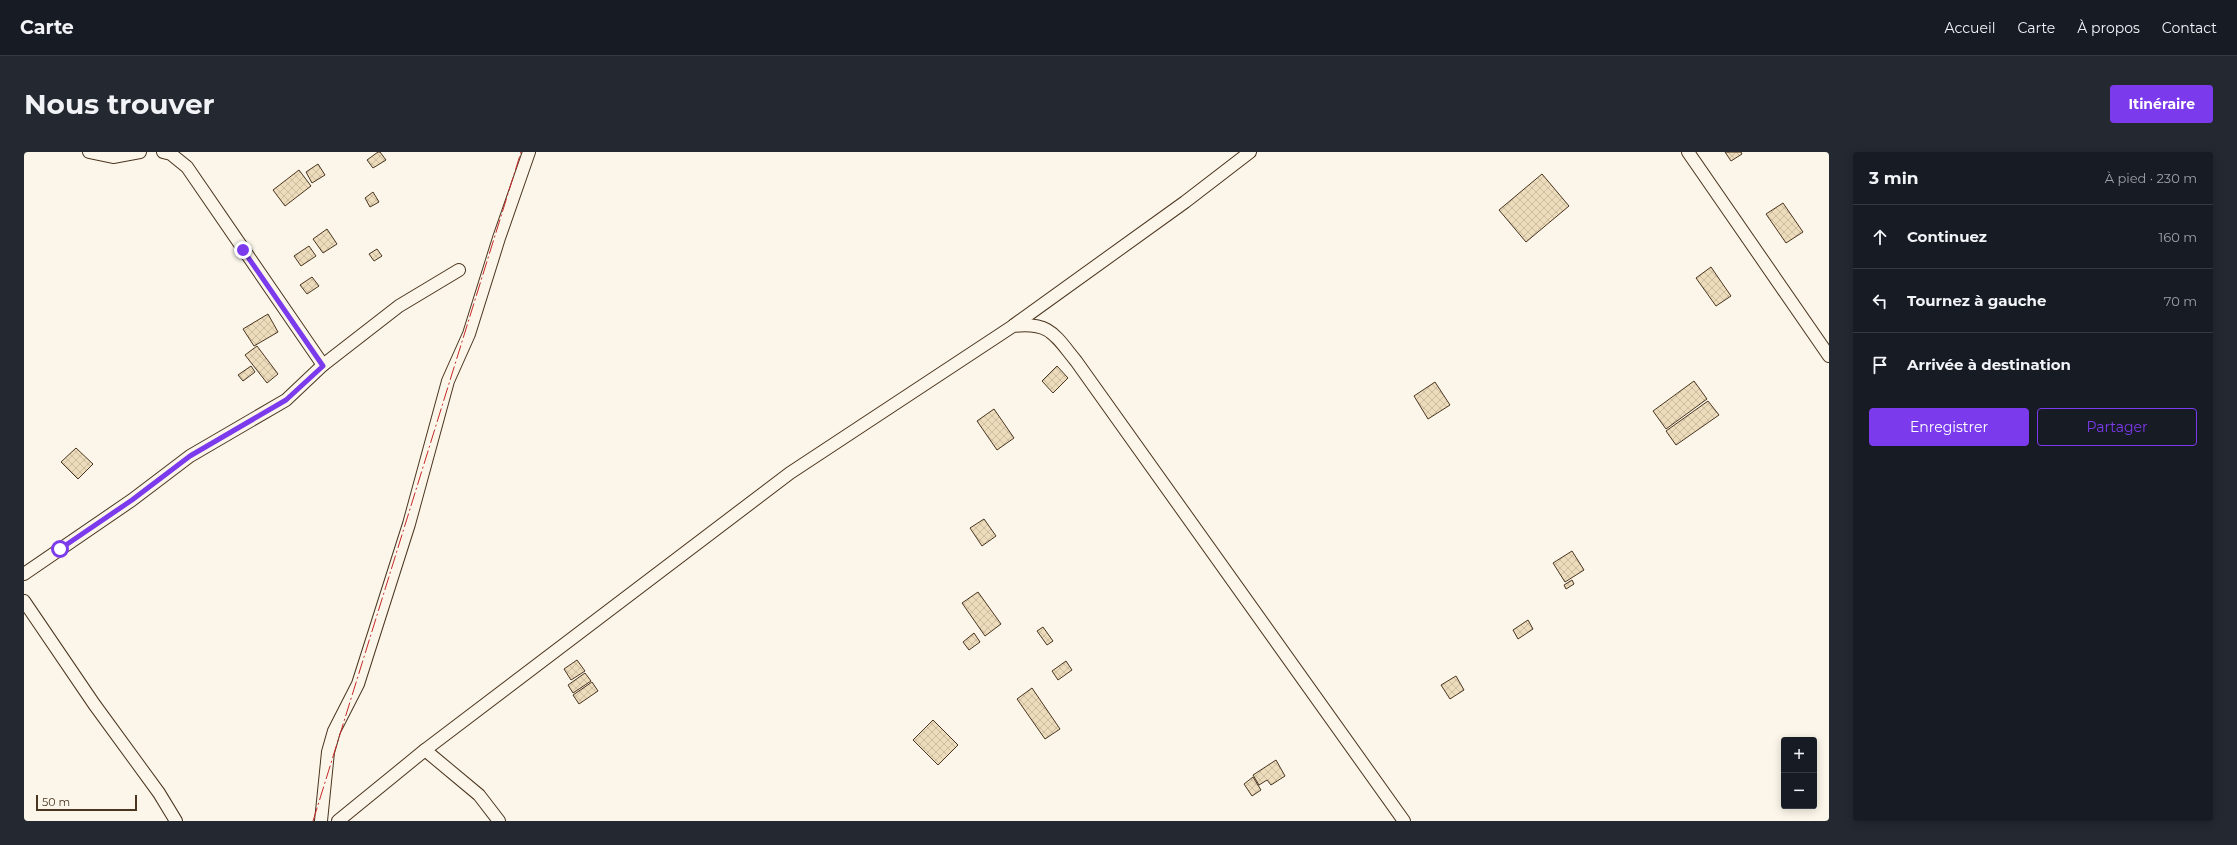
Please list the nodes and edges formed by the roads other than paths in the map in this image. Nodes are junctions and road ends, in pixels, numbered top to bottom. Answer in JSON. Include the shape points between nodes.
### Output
{"nodes":[{"id":1,"x":89,"y":152,"type":"edge"},
{"id":2,"x":140,"y":152,"type":"edge"},
{"id":3,"x":163,"y":152,"type":"edge"},
{"id":4,"x":529,"y":152,"type":"edge"},
{"id":5,"x":1250,"y":152,"type":"edge"},
{"id":6,"x":1688,"y":152,"type":"edge"},
{"id":7,"x":459,"y":270,"type":"dead end"},
{"id":8,"x":1012,"y":326,"type":"junction"},
{"id":9,"x":1829,"y":356,"type":"edge"},
{"id":10,"x":323,"y":366,"type":"junction"},
{"id":11,"x":24,"y":574,"type":"edge"},
{"id":12,"x":24,"y":602,"type":"edge"},
{"id":13,"x":425,"y":750,"type":"junction"},
{"id":14,"x":176,"y":821,"type":"edge"},
{"id":15,"x":322,"y":821,"type":"edge"},
{"id":16,"x":338,"y":821,"type":"edge"},
{"id":17,"x":499,"y":821,"type":"edge"},
{"id":18,"x":1404,"y":821,"type":"edge"}],
"edges":[{"from":1,"to":2,"type":"street","via":[[113,157]]},
{"from":3,"to":10,"type":"street","via":[[171,154],[187,167]]},
{"from":4,"to":15,"type":"street","via":[[469,334],[448,380],[409,524],[358,684],[332,738],[328,752]]},
{"from":5,"to":8,"type":"street","via":[[1185,202]]},
{"from":6,"to":9,"type":"street"},
{"from":7,"to":10,"type":"street","via":[[399,306]]},
{"from":8,"to":13,"type":"street","via":[[790,472]]},
{"from":8,"to":18,"type":"street","via":[[1031,324],[1052,331],[1062,343]]},
{"from":10,"to":11,"type":"street","via":[[286,400],[190,456],[132,500]]},
{"from":12,"to":14,"type":"street","via":[[94,704],[160,793]]},
{"from":13,"to":16,"type":"street"},
{"from":13,"to":17,"type":"street","via":[[479,795]]}]}
